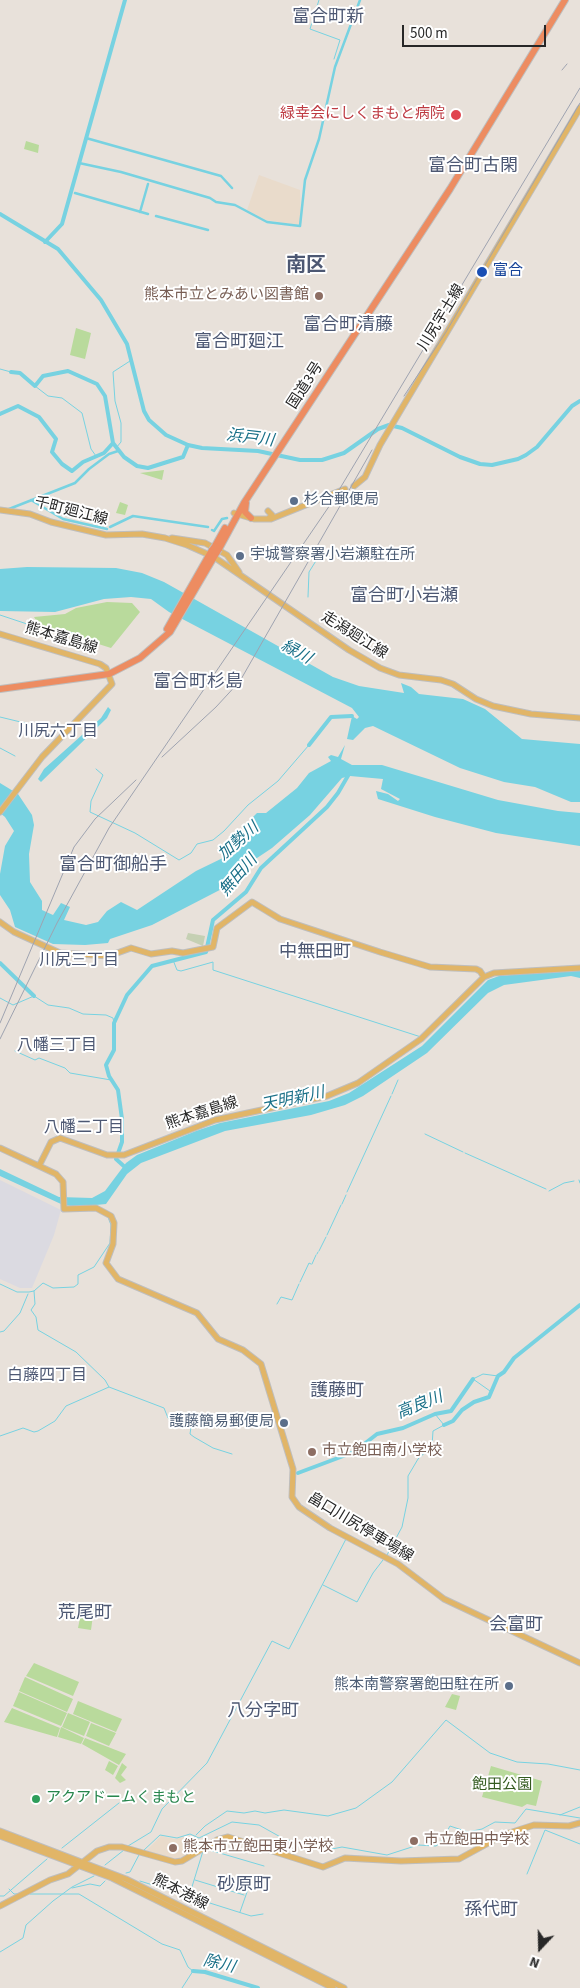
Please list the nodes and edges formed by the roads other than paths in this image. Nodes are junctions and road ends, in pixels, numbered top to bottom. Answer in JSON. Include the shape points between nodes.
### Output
{"nodes":[{"id":1,"x":563,"y":0,"type":"edge"},
{"id":2,"x":580,"y":108,"type":"edge"},
{"id":3,"x":269,"y":462,"type":"junction"},
{"id":4,"x":354,"y":486,"type":"dead end"},
{"id":5,"x":346,"y":489,"type":"dead end"},
{"id":6,"x":248,"y":497,"type":"junction"},
{"id":7,"x":0,"y":510,"type":"edge"},
{"id":8,"x":268,"y":511,"type":"dead end"},
{"id":9,"x":235,"y":514,"type":"junction"},
{"id":10,"x":251,"y":518,"type":"junction"},
{"id":11,"x":268,"y":518,"type":"junction"},
{"id":12,"x":165,"y":538,"type":"junction"},
{"id":13,"x":205,"y":543,"type":"joint"},
{"id":14,"x":214,"y":553,"type":"junction"},
{"id":15,"x":241,"y":575,"type":"junction"},
{"id":16,"x":0,"y":634,"type":"edge"},
{"id":17,"x":108,"y":672,"type":"junction"},
{"id":18,"x":0,"y":688,"type":"edge"},
{"id":19,"x":580,"y":718,"type":"edge"},
{"id":20,"x":0,"y":812,"type":"edge"},
{"id":21,"x":0,"y":922,"type":"edge"},
{"id":22,"x":580,"y":968,"type":"edge"},
{"id":23,"x":484,"y":977,"type":"junction"},
{"id":24,"x":0,"y":1148,"type":"edge"},
{"id":25,"x":39,"y":1166,"type":"junction"},
{"id":26,"x":580,"y":1662,"type":"edge"},
{"id":27,"x":580,"y":1823,"type":"edge"},
{"id":28,"x":0,"y":1831,"type":"edge"},
{"id":29,"x":0,"y":1836,"type":"edge"},
{"id":30,"x":82,"y":1863,"type":"junction"},
{"id":31,"x":0,"y":1906,"type":"edge"},
{"id":32,"x":334,"y":1988,"type":"edge"},
{"id":33,"x":344,"y":1988,"type":"edge"}],
"edges":[{"from":1,"to":3,"type":"highway","name":"国道3号","via":[[443,196]]},
{"from":2,"to":4,"type":"main road","name":"川尻宇土線","via":[[380,445],[363,480]]},
{"from":3,"to":6,"type":"highway","name":"国道3号"},
{"from":3,"to":9,"type":"highway","name":"国道3号"},
{"from":5,"to":11,"type":"main road","via":[[278,517]]},
{"from":6,"to":9,"type":"highway","name":"国道3号"},
{"from":6,"to":10,"type":"highway","via":[[245,510]]},
{"from":7,"to":12,"type":"main road","name":"千町廻江線","via":[[30,514],[106,535],[142,534]]},
{"from":8,"to":11,"type":"main road","via":[[272,515]]},
{"from":9,"to":10,"type":"main road"},
{"from":9,"to":14,"type":"highway","name":"国道3号"},
{"from":10,"to":11,"type":"main road"},
{"from":12,"to":13,"type":"main road","name":"千町廻江線"},
{"from":12,"to":14,"type":"main road","name":"千町廻江線"},
{"from":13,"to":15,"type":"main road","name":"走潟廻江線","via":[[227,556]]},
{"from":14,"to":15,"type":"main road","name":"走潟廻江線"},
{"from":14,"to":17,"type":"highway","name":"国道3号","via":[[160,639],[146,651]]},
{"from":15,"to":19,"type":"main road","name":"走潟廻江線","via":[[380,668],[399,675],[449,682],[476,699],[500,708]]},
{"from":16,"to":17,"type":"main road","name":"熊本嘉島線","via":[[100,664]]},
{"from":17,"to":18,"type":"highway","name":"国道3号"},
{"from":17,"to":20,"type":"main road","name":"熊本嘉島線","via":[[110,687],[51,746]]},
{"from":21,"to":23,"type":"main road","via":[[60,953],[109,956],[131,948],[154,954],[183,953],[213,946],[219,925],[252,902],[280,919],[380,952],[430,967],[476,970]]},
{"from":22,"to":23,"type":"main road","via":[[494,973]]},
{"from":23,"to":25,"type":"main road","name":"熊本嘉島線","via":[[422,1040],[345,1090],[318,1099],[215,1120],[124,1155],[111,1156],[60,1138],[51,1142]]},
{"from":24,"to":25,"type":"main road"},
{"from":25,"to":26,"type":"main road","name":"畠口川尻停車場線","via":[[61,1178],[65,1188],[64,1209],[99,1209],[113,1218],[112,1244],[106,1263],[118,1279],[197,1313],[218,1339],[243,1350],[261,1364],[293,1469],[292,1497],[299,1507],[330,1528],[398,1564],[444,1599]]},
{"from":27,"to":30,"type":"main road","via":[[570,1826],[534,1825],[503,1835],[459,1859],[345,1858],[323,1867],[228,1837],[182,1861],[175,1862],[126,1848],[105,1848]]},
{"from":28,"to":30,"type":"main road","name":"熊本港線"},
{"from":29,"to":30,"type":"main road","name":"熊本港線"},
{"from":30,"to":31,"type":"main road","via":[[68,1874]]},
{"from":30,"to":32,"type":"main road","name":"熊本港線"},
{"from":30,"to":33,"type":"main road","name":"熊本港線","via":[[126,1879]]}]}
